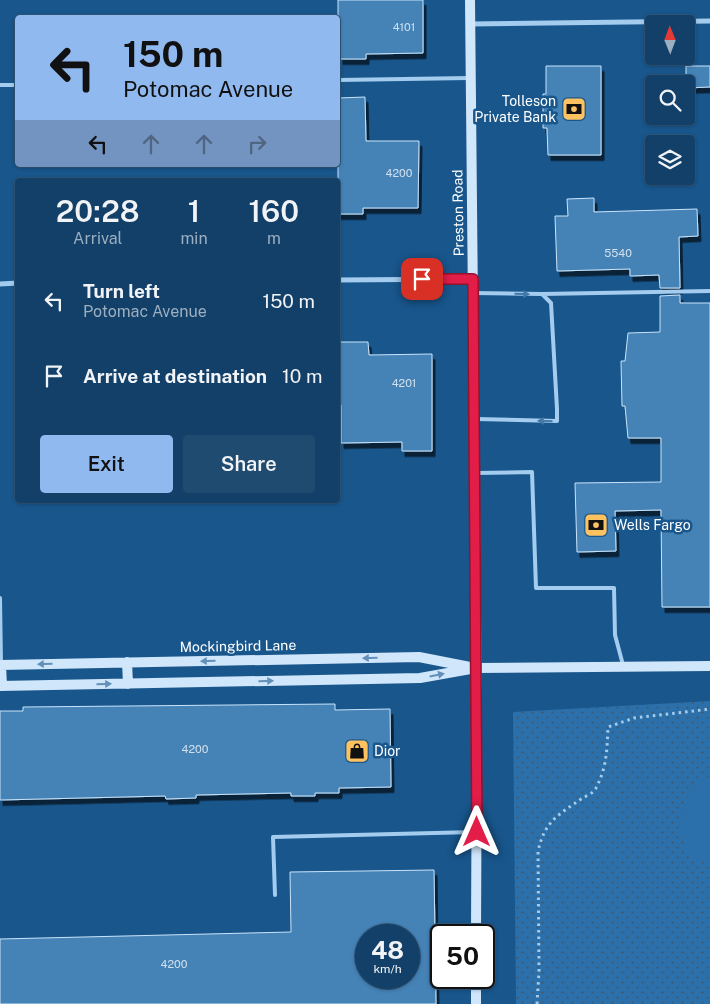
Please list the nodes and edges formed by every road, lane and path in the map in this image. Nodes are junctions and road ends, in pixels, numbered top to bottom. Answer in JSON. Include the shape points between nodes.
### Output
{"nodes":[{"id":1,"x":470,"y":0,"type":"edge"},
{"id":2,"x":710,"y":21,"type":"edge"},
{"id":3,"x":470,"y":24,"type":"junction"},
{"id":4,"x":471,"y":78,"type":"junction"},
{"id":5,"x":340,"y":80,"type":"edge"},
{"id":6,"x":15,"y":84,"type":"edge"},
{"id":7,"x":0,"y":85,"type":"edge"},
{"id":8,"x":473,"y":279,"type":"junction"},
{"id":9,"x":340,"y":280,"type":"edge"},
{"id":10,"x":15,"y":283,"type":"edge"},
{"id":11,"x":0,"y":284,"type":"edge"},
{"id":12,"x":710,"y":291,"type":"edge"},
{"id":13,"x":473,"y":293,"type":"junction"},
{"id":14,"x":542,"y":294,"type":"junction"},
{"id":15,"x":474,"y":419,"type":"junction"},
{"id":16,"x":475,"y":473,"type":"junction"},
{"id":17,"x":0,"y":598,"type":"edge"},
{"id":18,"x":127,"y":662,"type":"junction"},
{"id":19,"x":1,"y":665,"type":"edge"},
{"id":20,"x":710,"y":666,"type":"edge"},
{"id":21,"x":624,"y":667,"type":"junction"},
{"id":22,"x":476,"y":668,"type":"junction"},
{"id":23,"x":128,"y":684,"type":"junction"},
{"id":24,"x":1,"y":686,"type":"edge"},
{"id":25,"x":710,"y":708,"type":"edge"},
{"id":26,"x":477,"y":832,"type":"junction"},
{"id":27,"x":275,"y":894,"type":"dead end"},
{"id":28,"x":476,"y":924,"type":"edge"},
{"id":29,"x":476,"y":989,"type":"edge"},
{"id":30,"x":476,"y":1004,"type":"edge"},
{"id":31,"x":537,"y":1004,"type":"edge"}],
"edges":[{"from":1,"to":3,"type":"main road","name":"Preston Road"},
{"from":2,"to":3,"type":"street"},
{"from":3,"to":4,"type":"main road","name":"Preston Road"},
{"from":4,"to":5,"type":"lane"},
{"from":4,"to":8,"type":"main road","name":"Preston Road"},
{"from":6,"to":7,"type":"lane"},
{"from":8,"to":9,"type":"street"},
{"from":8,"to":13,"type":"main road","name":"Preston Road"},
{"from":10,"to":11,"type":"street"},
{"from":12,"to":14,"type":"lane"},
{"from":13,"to":14,"type":"lane","one_way":true},
{"from":13,"to":15,"type":"main road","name":"Preston Road"},
{"from":14,"to":15,"type":"lane","one_way":true,"via":[[551,303],[557,421]]},
{"from":15,"to":16,"type":"main road","name":"Preston Road"},
{"from":16,"to":21,"type":"lane","via":[[532,472],[536,588],[614,588],[615,635]]},
{"from":16,"to":22,"type":"main road","name":"Preston Road"},
{"from":17,"to":19,"type":"lane"},
{"from":18,"to":19,"type":"main road","name":"Mockingbird Lane","one_way":true},
{"from":22,"to":18,"type":"main road","name":"Mockingbird Lane","one_way":true,"via":[[419,656]]},
{"from":18,"to":23,"type":"main road"},
{"from":19,"to":24,"type":"main road"},
{"from":20,"to":21,"type":"main road","name":"Mockingbird Lane"},
{"from":21,"to":22,"type":"main road","name":"Mockingbird Lane"},
{"from":23,"to":22,"type":"main road","name":"Mockingbird Lane","one_way":true,"via":[[420,678]]},
{"from":22,"to":26,"type":"main road","name":"Preston Road"},
{"from":24,"to":23,"type":"main road","name":"Mockingbird Lane","one_way":true},
{"from":25,"to":31,"type":"path","via":[[634,718],[608,727],[606,760],[596,790],[548,824],[538,851]]},
{"from":26,"to":27,"type":"lane","via":[[273,836]]},
{"from":26,"to":28,"type":"main road","name":"Preston Road"},
{"from":29,"to":30,"type":"main road"}]}
